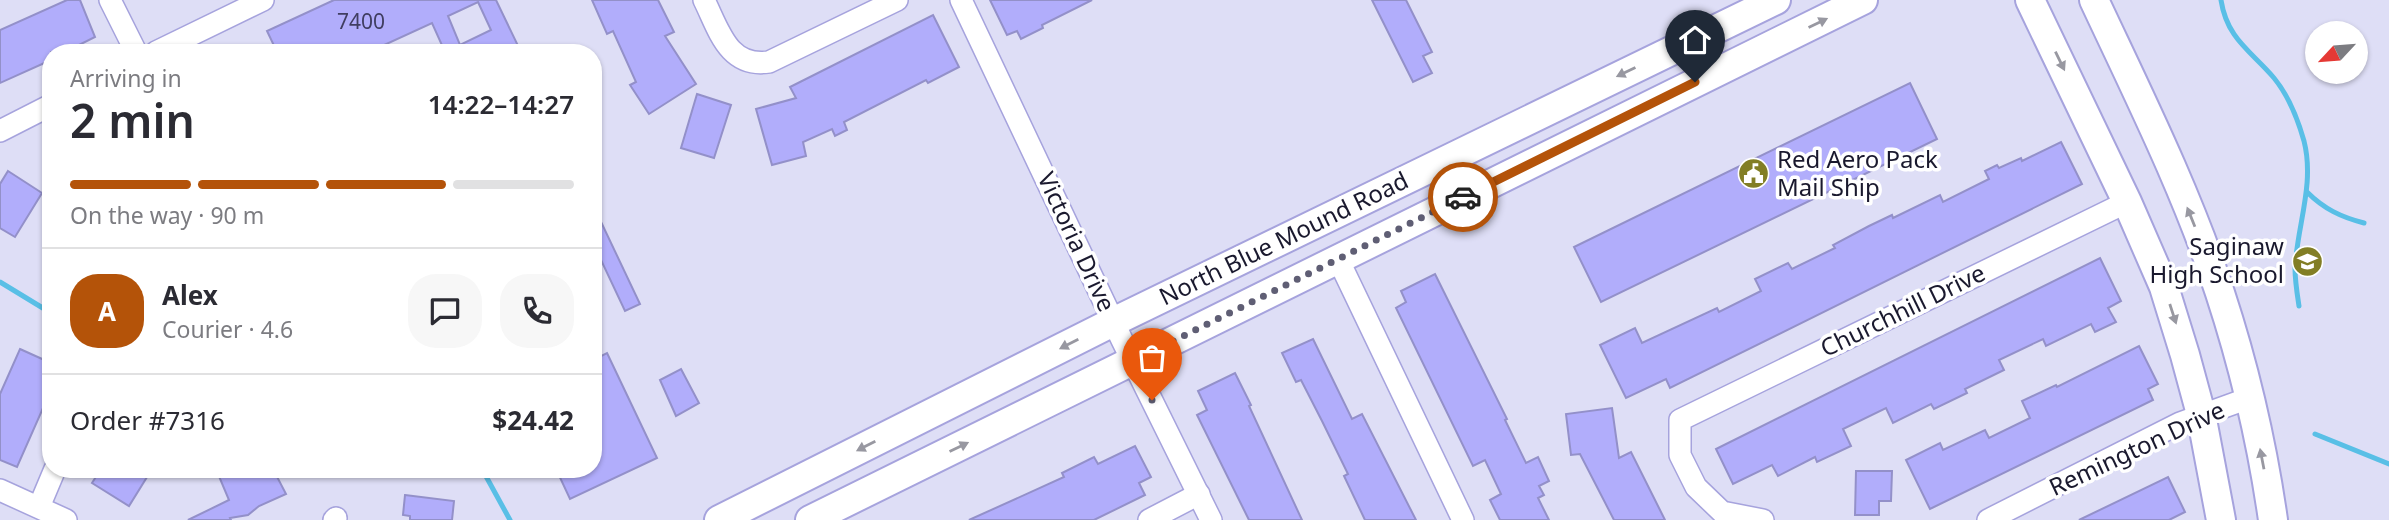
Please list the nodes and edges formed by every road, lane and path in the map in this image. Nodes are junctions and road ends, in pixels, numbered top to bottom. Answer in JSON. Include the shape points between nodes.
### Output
{"nodes":[{"id":1,"x":110,"y":0,"type":"edge"},
{"id":2,"x":264,"y":0,"type":"edge"},
{"id":3,"x":704,"y":0,"type":"edge"},
{"id":4,"x":897,"y":0,"type":"edge"},
{"id":5,"x":961,"y":0,"type":"edge"},
{"id":6,"x":1776,"y":0,"type":"edge"},
{"id":7,"x":1863,"y":0,"type":"edge"},
{"id":8,"x":2030,"y":0,"type":"edge"},
{"id":9,"x":2094,"y":0,"type":"edge"},
{"id":10,"x":132,"y":44,"type":"edge"},
{"id":11,"x":173,"y":44,"type":"edge"},
{"id":12,"x":42,"y":110,"type":"edge"},
{"id":13,"x":0,"y":131,"type":"edge"},
{"id":14,"x":2127,"y":202,"type":"junction"},
{"id":15,"x":1338,"y":259,"type":"junction"},
{"id":16,"x":1113,"y":322,"type":"junction"},
{"id":17,"x":1133,"y":361,"type":"junction"},
{"id":18,"x":2249,"y":398,"type":"junction"},
{"id":19,"x":2201,"y":414,"type":"junction"},
{"id":20,"x":51,"y":478,"type":"edge"},
{"id":21,"x":0,"y":490,"type":"edge"},
{"id":22,"x":1199,"y":494,"type":"junction"},
{"id":23,"x":39,"y":507,"type":"junction"},
{"id":24,"x":66,"y":520,"type":"edge"},
{"id":25,"x":719,"y":520,"type":"edge"},
{"id":26,"x":810,"y":520,"type":"edge"},
{"id":27,"x":1149,"y":520,"type":"edge"},
{"id":28,"x":1211,"y":520,"type":"edge"},
{"id":29,"x":1463,"y":520,"type":"edge"},
{"id":30,"x":1762,"y":520,"type":"edge"},
{"id":31,"x":1988,"y":520,"type":"edge"},
{"id":32,"x":2221,"y":520,"type":"edge"},
{"id":33,"x":2273,"y":520,"type":"edge"}],
"edges":[{"from":1,"to":10,"type":"street"},
{"from":2,"to":11,"type":"street"},
{"from":3,"to":4,"type":"street","via":[[723,40],[742,61],[756,64],[769,62]]},
{"from":5,"to":16,"type":"street","name":"Victoria Drive"},
{"from":6,"to":16,"type":"main road","name":"North Blue Mound Road","one_way":true},
{"from":15,"to":7,"type":"main road","name":"North Blue Mound Road","one_way":true},
{"from":8,"to":14,"type":"main road","one_way":true},
{"from":18,"to":9,"type":"main road","one_way":true,"via":[[2210,264],[2168,159]]},
{"from":12,"to":13,"type":"street"},
{"from":14,"to":19,"type":"main road","one_way":true,"via":[[2164,287]]},
{"from":14,"to":30,"type":"street","name":"Churchhill Drive","via":[[1680,420],[1681,455],[1696,487],[1722,512]]},
{"from":15,"to":17,"type":"main road","name":"North Blue Mound Road"},
{"from":15,"to":29,"type":"street"},
{"from":16,"to":17,"type":"street","name":"Victoria Drive"},
{"from":16,"to":25,"type":"main road","name":"North Blue Mound Road","one_way":true},
{"from":17,"to":22,"type":"street","name":"Victoria Drive"},
{"from":26,"to":17,"type":"main road","name":"North Blue Mound Road","one_way":true},
{"from":18,"to":19,"type":"street","name":"Remington Drive"},
{"from":33,"to":18,"type":"main road","one_way":true},
{"from":19,"to":31,"type":"street","name":"Remington Drive"},
{"from":19,"to":32,"type":"main road"},
{"from":20,"to":23,"type":"street"},
{"from":21,"to":23,"type":"street"},
{"from":22,"to":27,"type":"street"},
{"from":22,"to":28,"type":"street","name":"Victoria Drive"},
{"from":23,"to":24,"type":"street"}]}
